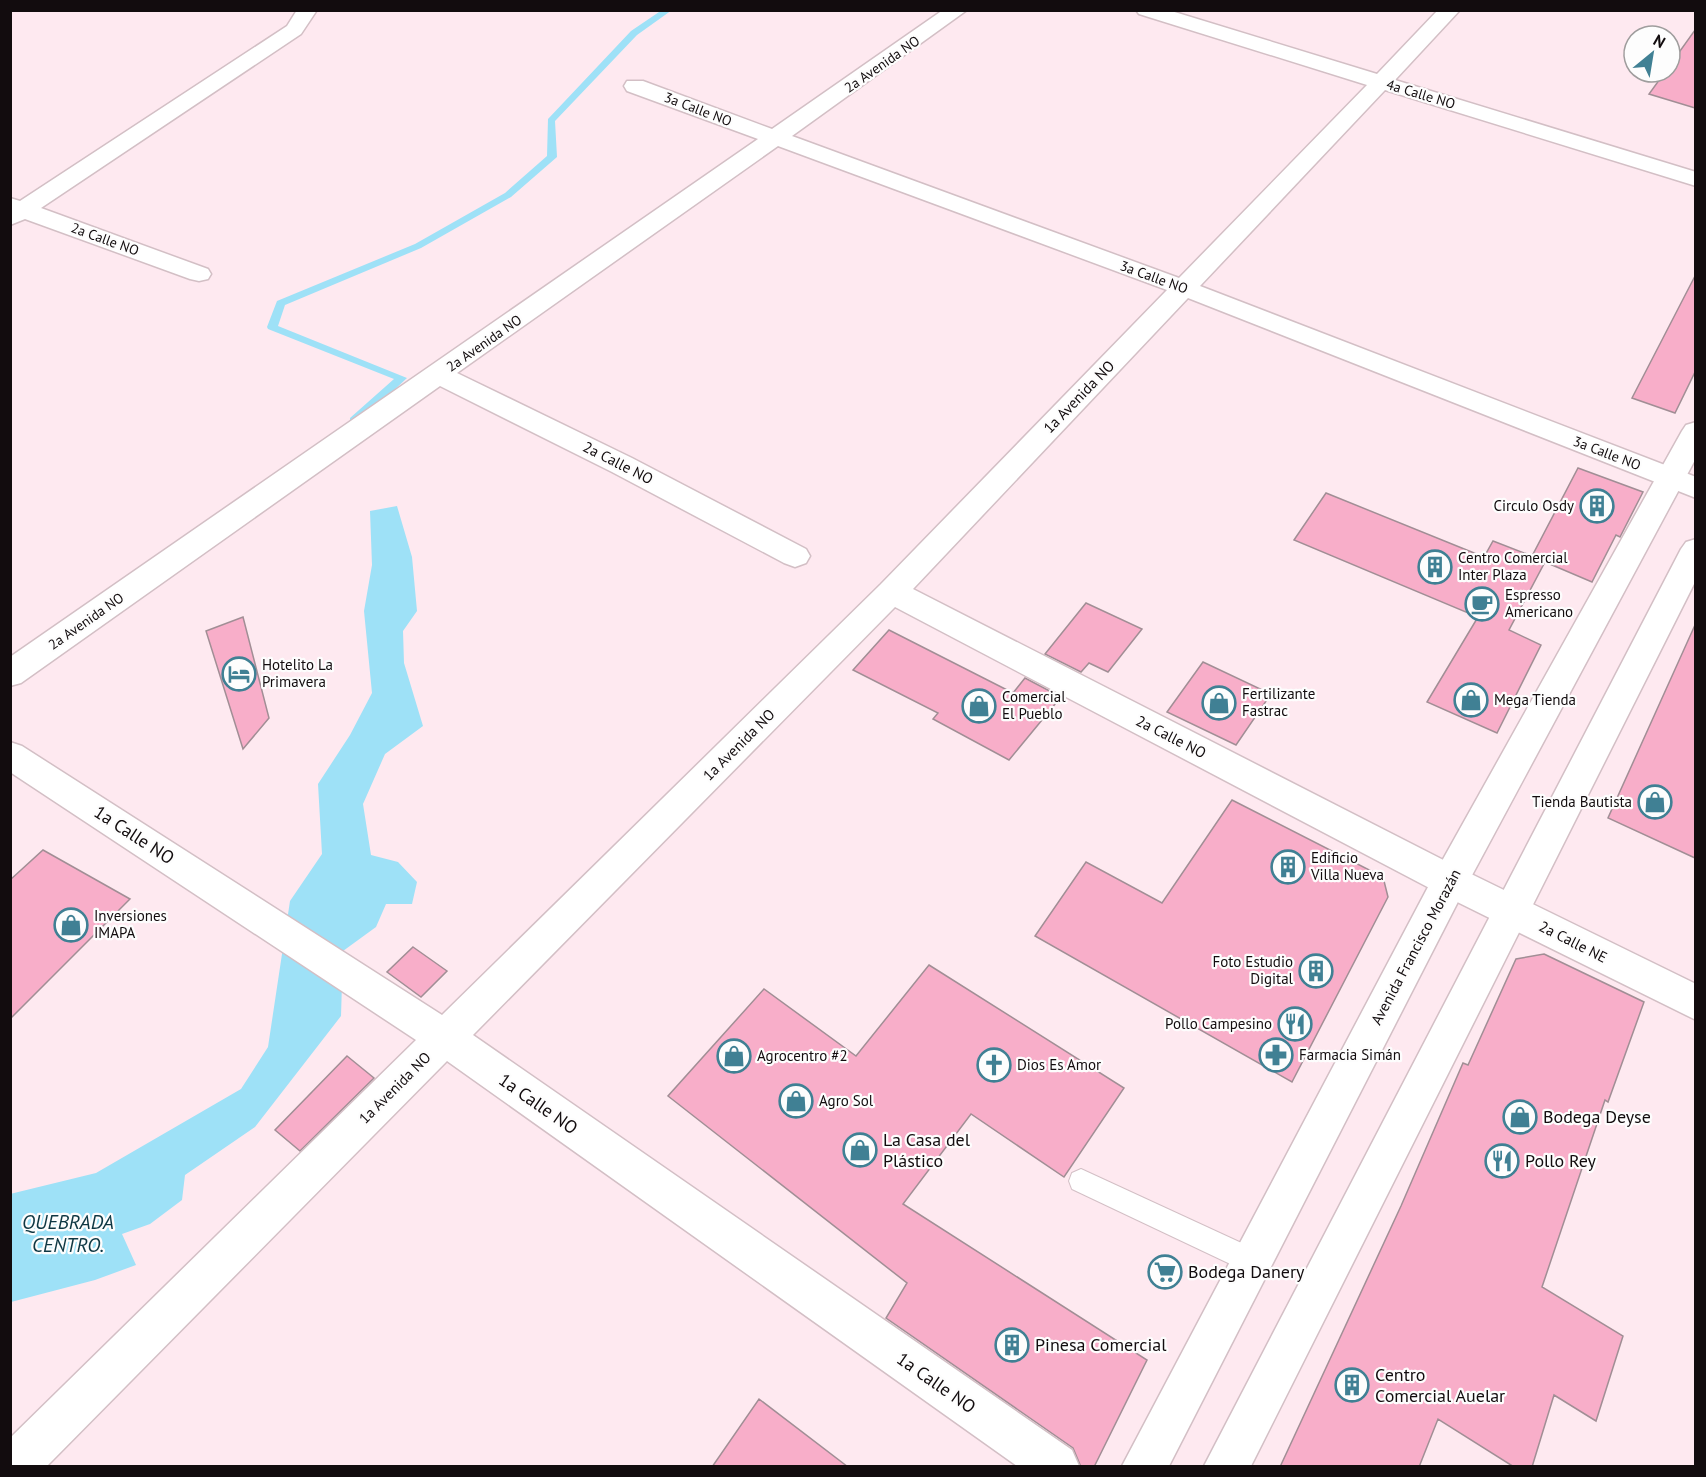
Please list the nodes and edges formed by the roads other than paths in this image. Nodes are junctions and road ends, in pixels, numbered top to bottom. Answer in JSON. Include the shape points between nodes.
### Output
{"nodes":[{"id":1,"x":308,"y":10,"type":"edge"},
{"id":2,"x":957,"y":10,"type":"edge"},
{"id":3,"x":1146,"y":10,"type":"edge"},
{"id":4,"x":1450,"y":10,"type":"edge"},
{"id":5,"x":1381,"y":82,"type":"junction"},
{"id":6,"x":635,"y":86,"type":"dead end"},
{"id":7,"x":776,"y":138,"type":"junction"},
{"id":8,"x":1695,"y":179,"type":"edge"},
{"id":9,"x":15,"y":211,"type":"edge"},
{"id":10,"x":199,"y":274,"type":"dead end"},
{"id":11,"x":1184,"y":288,"type":"junction"},
{"id":12,"x":439,"y":375,"type":"junction"},
{"id":13,"x":1695,"y":431,"type":"edge"},
{"id":14,"x":1683,"y":483,"type":"edge"},
{"id":15,"x":1695,"y":549,"type":"edge"},
{"id":16,"x":795,"y":556,"type":"dead end"},
{"id":17,"x":892,"y":592,"type":"junction"},
{"id":18,"x":10,"y":674,"type":"edge"},
{"id":19,"x":10,"y":755,"type":"edge"},
{"id":20,"x":1450,"y":882,"type":"junction"},
{"id":21,"x":1511,"y":911,"type":"junction"},
{"id":22,"x":1695,"y":1003,"type":"edge"},
{"id":23,"x":445,"y":1038,"type":"junction"},
{"id":24,"x":1081,"y":1180,"type":"dead end"},
{"id":25,"x":1252,"y":1261,"type":"junction"},
{"id":26,"x":15,"y":1467,"type":"edge"},
{"id":27,"x":1056,"y":1467,"type":"edge"},
{"id":28,"x":1145,"y":1467,"type":"edge"},
{"id":29,"x":1227,"y":1467,"type":"edge"}],
"edges":[{"from":1,"to":9,"type":"street","via":[[294,30]]},
{"from":2,"to":7,"type":"street","name":"2a Avenida NO"},
{"from":3,"to":5,"type":"street","name":"4a Calle NO"},
{"from":4,"to":5,"type":"street","name":"1a Avenida NO"},
{"from":5,"to":8,"type":"street","name":"4a Calle NO"},
{"from":5,"to":11,"type":"street","name":"1a Avenida NO"},
{"from":6,"to":7,"type":"street","name":"3a Calle NO"},
{"from":7,"to":11,"type":"street","name":"3a Calle NO"},
{"from":7,"to":12,"type":"street","name":"2a Avenida NO"},
{"from":9,"to":10,"type":"street","name":"2a Calle NO"},
{"from":11,"to":14,"type":"street","name":"3a Calle NO"},
{"from":11,"to":17,"type":"street","name":"1a Avenida NO"},
{"from":12,"to":16,"type":"street","name":"2a Calle NO"},
{"from":12,"to":18,"type":"street","name":"2a Avenida NO"},
{"from":13,"to":14,"type":"street","name":"Avenida Francisco Morazán"},
{"from":14,"to":20,"type":"street","name":"Avenida Francisco Morazán"},
{"from":15,"to":21,"type":"street"},
{"from":17,"to":20,"type":"street","name":"2a Calle NO"},
{"from":17,"to":23,"type":"street","name":"1a Avenida NO"},
{"from":19,"to":23,"type":"street","name":"1a Calle NO"},
{"from":20,"to":21,"type":"street","name":"2a Calle NE"},
{"from":20,"to":25,"type":"street","name":"Avenida Francisco Morazán"},
{"from":21,"to":22,"type":"street","name":"2a Calle NE"},
{"from":21,"to":29,"type":"street"},
{"from":23,"to":26,"type":"street","name":"1a Avenida NO"},
{"from":23,"to":27,"type":"street","name":"1a Calle NO"},
{"from":24,"to":25,"type":"lane"},
{"from":25,"to":28,"type":"street","name":"Avenida Francisco Morazán"}]}
